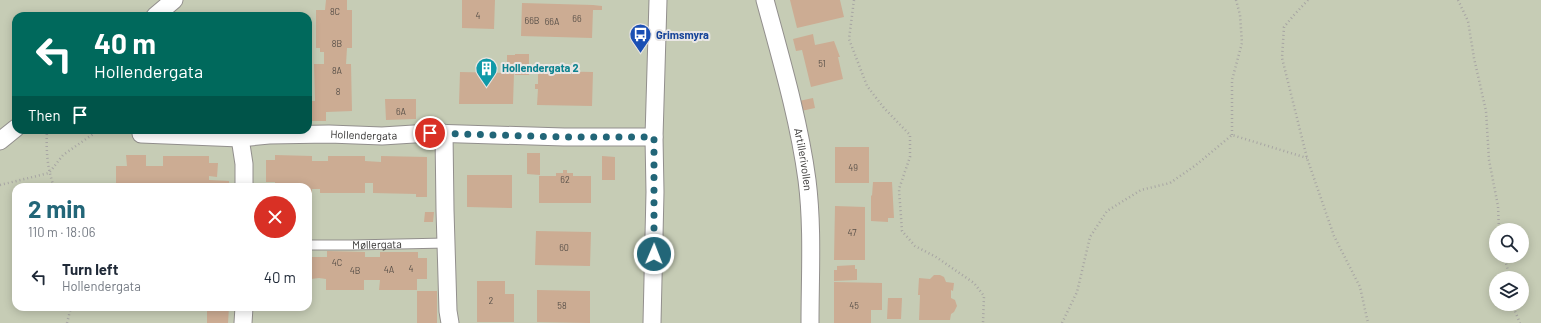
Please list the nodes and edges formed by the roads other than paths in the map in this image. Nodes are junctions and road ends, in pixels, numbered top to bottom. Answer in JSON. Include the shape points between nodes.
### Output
{"nodes":[{"id":1,"x":174,"y":0,"type":"edge"},
{"id":2,"x":658,"y":0,"type":"edge"},
{"id":3,"x":765,"y":0,"type":"edge"},
{"id":4,"x":160,"y":12,"type":"edge"},
{"id":5,"x":12,"y":131,"type":"edge"},
{"id":6,"x":444,"y":133,"type":"junction"},
{"id":7,"x":141,"y":134,"type":"dead end"},
{"id":8,"x":654,"y":137,"type":"junction"},
{"id":9,"x":240,"y":138,"type":"junction"},
{"id":10,"x":0,"y":141,"type":"edge"},
{"id":11,"x":244,"y":183,"type":"edge"},
{"id":12,"x":446,"y":243,"type":"junction"},
{"id":13,"x":312,"y":245,"type":"edge"},
{"id":14,"x":244,"y":311,"type":"edge"},
{"id":15,"x":243,"y":323,"type":"edge"},
{"id":16,"x":450,"y":323,"type":"edge"},
{"id":17,"x":652,"y":323,"type":"edge"},
{"id":18,"x":810,"y":323,"type":"edge"}],
"edges":[{"from":1,"to":4,"type":"street"},
{"from":2,"to":8,"type":"street"},
{"from":3,"to":18,"type":"street","name":"Artillerivollen","via":[[801,141],[807,181],[811,218]]},
{"from":5,"to":10,"type":"street"},
{"from":6,"to":8,"type":"street","name":"Hollendergata"},
{"from":6,"to":9,"type":"street","name":"Hollendergata","via":[[382,136],[269,135]]},
{"from":6,"to":12,"type":"street"},
{"from":7,"to":9,"type":"street","name":"Hollendergata"},
{"from":8,"to":17,"type":"street"},
{"from":9,"to":11,"type":"street"},
{"from":12,"to":13,"type":"lane","name":"Møllergata"},
{"from":12,"to":16,"type":"street"},
{"from":14,"to":15,"type":"street"}]}
